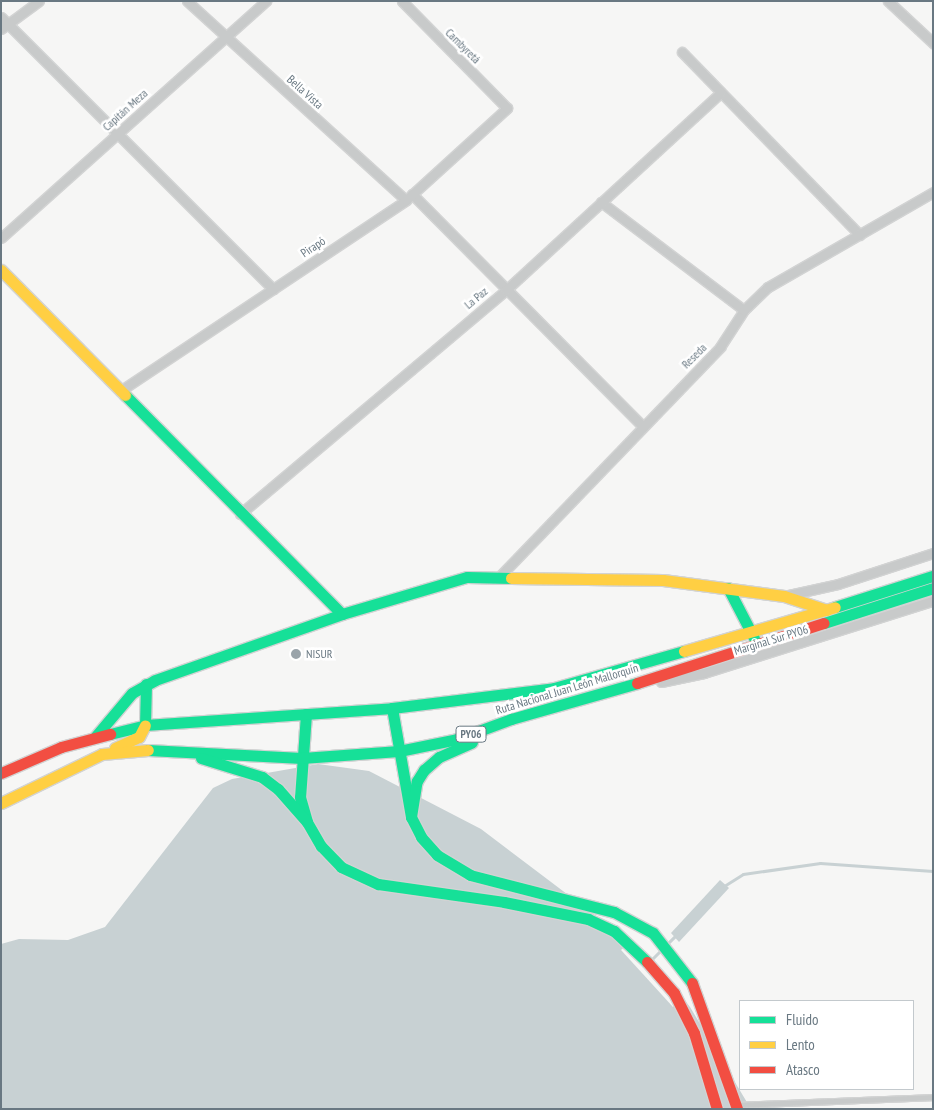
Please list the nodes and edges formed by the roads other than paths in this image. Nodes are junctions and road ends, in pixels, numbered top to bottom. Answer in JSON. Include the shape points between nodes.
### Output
{"nodes":[{"id":1,"x":38,"y":1,"type":"edge"},
{"id":2,"x":187,"y":1,"type":"edge"},
{"id":3,"x":266,"y":1,"type":"edge"},
{"id":4,"x":402,"y":1,"type":"edge"},
{"id":5,"x":888,"y":1,"type":"edge"},
{"id":6,"x":4,"y":24,"type":"edge"},
{"id":7,"x":226,"y":36,"type":"junction"},
{"id":8,"x":933,"y":43,"type":"edge"},
{"id":9,"x":682,"y":52,"type":"dead end"},
{"id":10,"x":720,"y":93,"type":"junction"},
{"id":11,"x":507,"y":108,"type":"joint"},
{"id":12,"x":118,"y":133,"type":"junction"},
{"id":13,"x":933,"y":192,"type":"edge"},
{"id":14,"x":409,"y":197,"type":"junction"},
{"id":15,"x":601,"y":202,"type":"junction"},
{"id":16,"x":860,"y":235,"type":"junction"},
{"id":17,"x":1,"y":238,"type":"edge"},
{"id":18,"x":1,"y":270,"type":"edge"},
{"id":19,"x":273,"y":289,"type":"junction"},
{"id":20,"x":506,"y":290,"type":"junction"},
{"id":21,"x":744,"y":310,"type":"junction"},
{"id":22,"x":120,"y":391,"type":"junction"},
{"id":23,"x":642,"y":426,"type":"junction"},
{"id":24,"x":240,"y":514,"type":"junction"},
{"id":25,"x":933,"y":553,"type":"edge"},
{"id":26,"x":500,"y":576,"type":"junction"},
{"id":27,"x":933,"y":576,"type":"edge"},
{"id":28,"x":728,"y":588,"type":"junction"},
{"id":29,"x":933,"y":588,"type":"edge"},
{"id":30,"x":784,"y":596,"type":"junction"},
{"id":31,"x":933,"y":600,"type":"edge"},
{"id":32,"x":827,"y":610,"type":"junction"},
{"id":33,"x":342,"y":614,"type":"junction"},
{"id":34,"x":750,"y":632,"type":"junction"},
{"id":35,"x":759,"y":644,"type":"junction"},
{"id":36,"x":146,"y":684,"type":"junction"},
{"id":37,"x":614,"y":690,"type":"junction"},
{"id":38,"x":392,"y":708,"type":"junction"},
{"id":39,"x":541,"y":711,"type":"junction"},
{"id":40,"x":306,"y":714,"type":"junction"},
{"id":41,"x":145,"y":725,"type":"junction"},
{"id":42,"x":96,"y":736,"type":"junction"},
{"id":43,"x":173,"y":750,"type":"junction"},
{"id":44,"x":399,"y":751,"type":"junction"},
{"id":45,"x":102,"y":754,"type":"junction"},
{"id":46,"x":302,"y":758,"type":"junction"},
{"id":47,"x":1,"y":772,"type":"edge"},
{"id":48,"x":1,"y":803,"type":"edge"},
{"id":49,"x":411,"y":817,"type":"junction"},
{"id":50,"x":306,"y":822,"type":"junction"},
{"id":51,"x":933,"y":1097,"type":"edge"},
{"id":52,"x":736,"y":1107,"type":"edge"},
{"id":53,"x":716,"y":1109,"type":"edge"}],
"edges":[{"from":1,"to":6,"type":"street"},
{"from":2,"to":7,"type":"street","name":"Bella Vista"},
{"from":3,"to":7,"type":"street","name":"Capitán Meza"},
{"from":4,"to":11,"type":"street","name":"Cambyretá"},
{"from":5,"to":8,"type":"street"},
{"from":6,"to":12,"type":"street"},
{"from":7,"to":12,"type":"street","name":"Capitán Meza"},
{"from":7,"to":14,"type":"street","name":"Bella Vista"},
{"from":9,"to":10,"type":"street"},
{"from":10,"to":15,"type":"street","name":"La Paz"},
{"from":10,"to":16,"type":"street"},
{"from":11,"to":14,"type":"street","name":"Pirapó"},
{"from":12,"to":17,"type":"street","name":"Capitán Meza"},
{"from":12,"to":19,"type":"street"},
{"from":13,"to":16,"type":"street","name":"Reseda"},
{"from":14,"to":19,"type":"street","name":"Pirapó"},
{"from":14,"to":20,"type":"street","name":"Bella Vista"},
{"from":15,"to":20,"type":"street","name":"La Paz"},
{"from":15,"to":21,"type":"street"},
{"from":16,"to":21,"type":"street","name":"Reseda","via":[[768,287]]},
{"from":18,"to":22,"type":"main road"},
{"from":19,"to":22,"type":"street","name":"Pirapó"},
{"from":20,"to":23,"type":"street","name":"Bella Vista"},
{"from":20,"to":24,"type":"street","name":"La Paz"},
{"from":21,"to":23,"type":"street","name":"Reseda","via":[[720,347]]},
{"from":22,"to":24,"type":"main road"},
{"from":23,"to":26,"type":"street","name":"Reseda"},
{"from":24,"to":33,"type":"main road"},
{"from":25,"to":30,"type":"street","via":[[838,584]]},
{"from":26,"to":28,"type":"main road","via":[[663,580]]},
{"from":26,"to":33,"type":"main road","via":[[467,577]]},
{"from":27,"to":32,"type":"main road","name":"Ruta Nacional Juan León Mallorquín"},
{"from":28,"to":30,"type":"main road"},
{"from":28,"to":34,"type":"main road"},
{"from":29,"to":35,"type":"main road","name":"Ruta Nacional Juan León Mallorquín","number":"PY06"},
{"from":30,"to":32,"type":"main road"},
{"from":31,"to":37,"type":"street","name":"Marginal Sur PY06","via":[[704,673]]},
{"from":32,"to":34,"type":"main road","name":"Ruta Nacional Juan León Mallorquín"},
{"from":33,"to":36,"type":"main road"},
{"from":34,"to":35,"type":"main road"},
{"from":34,"to":38,"type":"main road","name":"Ruta Nacional Juan León Mallorquín","via":[[554,688]]},
{"from":35,"to":37,"type":"main road","name":"Ruta Nacional Juan León Mallorquín","number":"PY06"},
{"from":36,"to":41,"type":"main road"},
{"from":36,"to":42,"type":"main road","via":[[132,693]]},
{"from":37,"to":39,"type":"main road","name":"Ruta Nacional Juan León Mallorquín","number":"PY06"},
{"from":38,"to":40,"type":"main road","name":"Ruta Nacional Juan León Mallorquín"},
{"from":38,"to":44,"type":"main road"},
{"from":39,"to":44,"type":"main road","name":"Ruta Nacional Juan León Mallorquín","number":"PY06","via":[[457,739]]},
{"from":39,"to":49,"type":"main road","via":[[501,732],[439,757],[417,781]]},
{"from":40,"to":41,"type":"main road","name":"Ruta Nacional Juan León Mallorquín"},
{"from":40,"to":46,"type":"main road"},
{"from":41,"to":42,"type":"main road","name":"Ruta Nacional Juan León Mallorquín"},
{"from":41,"to":45,"type":"main road","via":[[139,737]]},
{"from":42,"to":47,"type":"main road","name":"Ruta Nacional Juan León Mallorquín"},
{"from":43,"to":45,"type":"main road","name":"Ruta Nacional Juan León Mallorquín","number":"PY06"},
{"from":43,"to":46,"type":"main road","name":"Ruta Nacional Juan León Mallorquín","number":"PY06"},
{"from":43,"to":50,"type":"main road","via":[[262,777],[283,794]]},
{"from":44,"to":46,"type":"main road","name":"Ruta Nacional Juan León Mallorquín","number":"PY06"},
{"from":44,"to":49,"type":"main road"},
{"from":45,"to":48,"type":"main road","name":"Ruta Nacional Juan León Mallorquín","number":"PY06"},
{"from":46,"to":50,"type":"main road","via":[[300,796]]},
{"from":49,"to":52,"type":"main road","via":[[437,855],[470,875],[614,912],[653,933],[690,977]]},
{"from":50,"to":53,"type":"main road","via":[[321,846],[341,866],[378,884],[504,902],[588,919],[614,931],[636,949],[674,994],[694,1033]]},
{"from":51,"to":52,"type":"lane"}]}
